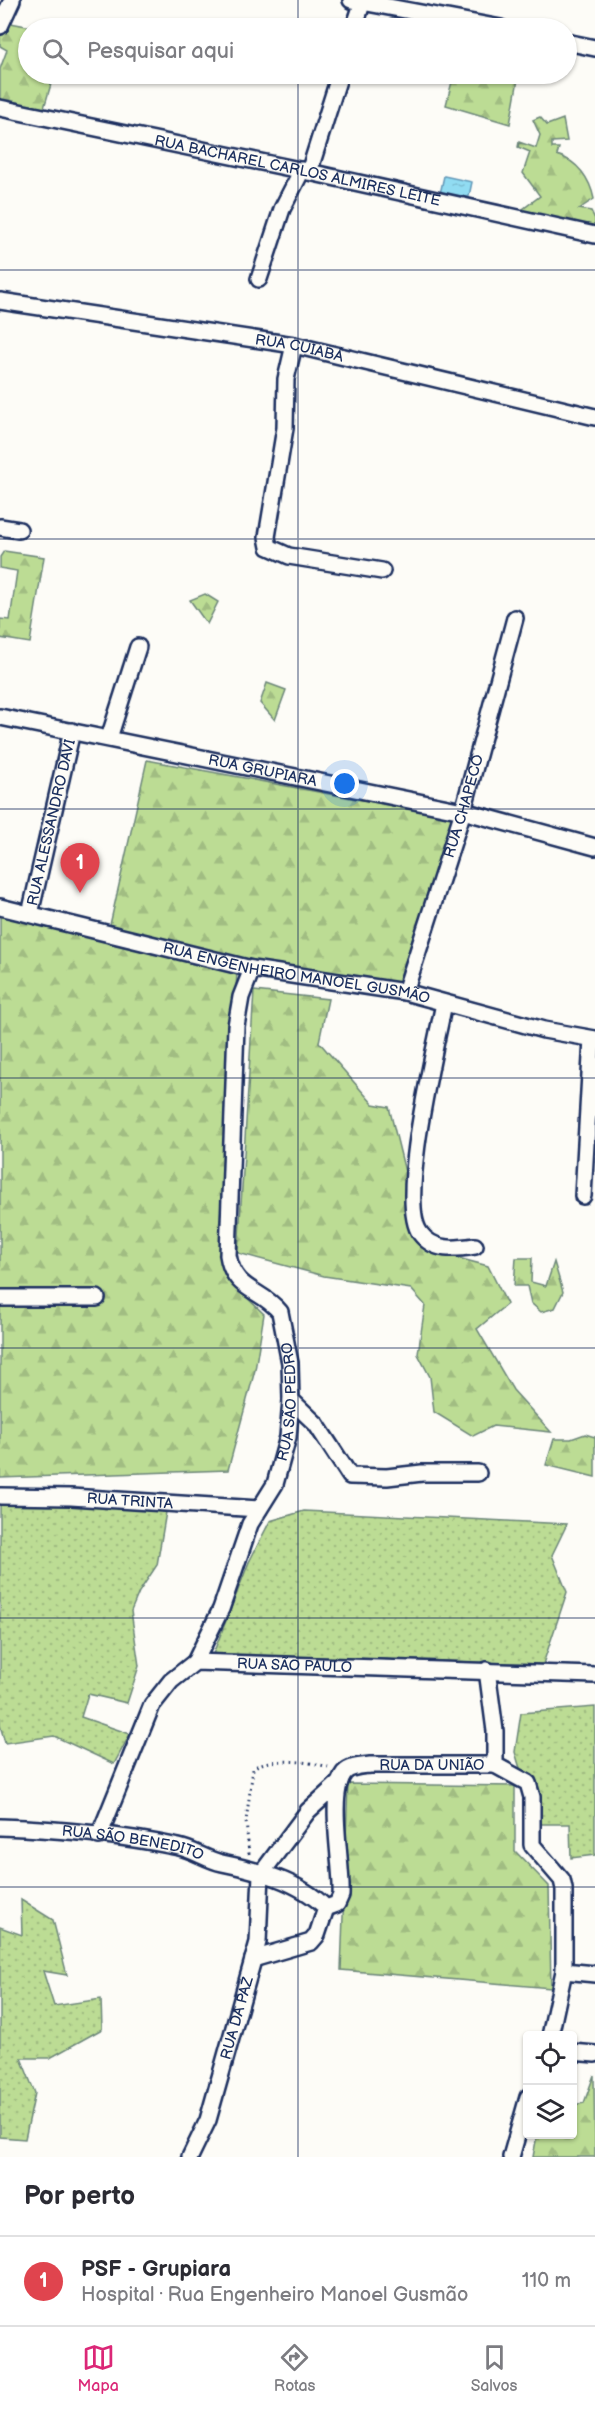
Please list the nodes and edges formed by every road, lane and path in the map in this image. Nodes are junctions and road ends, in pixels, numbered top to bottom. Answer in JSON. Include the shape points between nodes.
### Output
{"nodes":[{"id":1,"x":12,"y":0,"type":"edge"},
{"id":2,"x":356,"y":2,"type":"edge"},
{"id":3,"x":355,"y":18,"type":"edge"},
{"id":4,"x":445,"y":18,"type":"edge"},
{"id":5,"x":0,"y":26,"type":"edge"},
{"id":6,"x":577,"y":44,"type":"edge"},
{"id":7,"x":595,"y":48,"type":"edge"},
{"id":8,"x":336,"y":84,"type":"edge"},
{"id":9,"x":0,"y":108,"type":"edge"},
{"id":10,"x":306,"y":171,"type":"junction"},
{"id":11,"x":595,"y":235,"type":"edge"},
{"id":12,"x":259,"y":279,"type":"dead end"},
{"id":13,"x":0,"y":301,"type":"edge"},
{"id":14,"x":294,"y":345,"type":"junction"},
{"id":15,"x":595,"y":417,"type":"edge"},
{"id":16,"x":0,"y":526,"type":"edge"},
{"id":17,"x":19,"y":530,"type":"dead end"},
{"id":18,"x":382,"y":571,"type":"dead end"},
{"id":19,"x":515,"y":618,"type":"dead end"},
{"id":20,"x":138,"y":647,"type":"dead end"},
{"id":21,"x":0,"y":717,"type":"edge"},
{"id":22,"x":72,"y":731,"type":"junction"},
{"id":23,"x":109,"y":738,"type":"junction"},
{"id":24,"x":463,"y":811,"type":"junction"},
{"id":25,"x":595,"y":847,"type":"edge"},
{"id":26,"x":0,"y":907,"type":"edge"},
{"id":27,"x":30,"y":914,"type":"junction"},
{"id":28,"x":252,"y":969,"type":"junction"},
{"id":29,"x":405,"y":992,"type":"junction"},
{"id":30,"x":444,"y":1003,"type":"junction"},
{"id":31,"x":594,"y":1039,"type":"edge"},
{"id":32,"x":584,"y":1196,"type":"dead end"},
{"id":33,"x":475,"y":1246,"type":"dead end"},
{"id":34,"x":0,"y":1298,"type":"edge"},
{"id":35,"x":97,"y":1298,"type":"dead end"},
{"id":36,"x":291,"y":1401,"type":"junction"},
{"id":37,"x":478,"y":1473,"type":"dead end"},
{"id":38,"x":0,"y":1496,"type":"edge"},
{"id":39,"x":259,"y":1509,"type":"junction"},
{"id":40,"x":195,"y":1662,"type":"junction"},
{"id":41,"x":487,"y":1670,"type":"junction"},
{"id":42,"x":595,"y":1675,"type":"edge"},
{"id":43,"x":495,"y":1765,"type":"junction"},
{"id":44,"x":342,"y":1777,"type":"junction"},
{"id":45,"x":0,"y":1827,"type":"edge"},
{"id":46,"x":99,"y":1836,"type":"junction"},
{"id":47,"x":243,"y":1866,"type":"junction"},
{"id":48,"x":261,"y":1874,"type":"junction"},
{"id":49,"x":326,"y":1908,"type":"junction"},
{"id":50,"x":253,"y":1959,"type":"junction"},
{"id":51,"x":564,"y":1971,"type":"junction"},
{"id":52,"x":595,"y":1974,"type":"edge"},
{"id":53,"x":551,"y":2031,"type":"edge"},
{"id":54,"x":577,"y":2052,"type":"edge"},
{"id":55,"x":595,"y":2054,"type":"edge"},
{"id":56,"x":523,"y":2115,"type":"edge"},
{"id":57,"x":190,"y":2157,"type":"edge"},
{"id":58,"x":511,"y":2157,"type":"edge"}],
"edges":[{"from":1,"to":5,"type":"street"},
{"from":2,"to":3,"type":"street"},
{"from":2,"to":4,"type":"street"},
{"from":6,"to":7,"type":"street"},
{"from":8,"to":10,"type":"street"},
{"from":9,"to":10,"type":"street","name":"RUA BACHAREL CARLOS ALMIRES LEITE"},
{"from":10,"to":11,"type":"street","name":"RUA BACHAREL CARLOS ALMIRES LEITE"},
{"from":10,"to":12,"type":"street","via":[[282,209]]},
{"from":13,"to":14,"type":"street","name":"RUA CUIABÁ"},
{"from":14,"to":15,"type":"street","name":"RUA CUIABÁ"},
{"from":14,"to":18,"type":"street","via":[[286,379],[285,428],[267,537],[269,547],[289,556]]},
{"from":16,"to":17,"type":"street"},
{"from":19,"to":24,"type":"street","name":"RUA CHAPECÓ"},
{"from":20,"to":23,"type":"street"},
{"from":21,"to":22,"type":"street","name":"RUA GRUPIARA"},
{"from":22,"to":23,"type":"street","name":"RUA GRUPIARA"},
{"from":22,"to":27,"type":"street","name":"RUA ALESSANDRO DAVI"},
{"from":23,"to":24,"type":"street","name":"RUA GRUPIARA"},
{"from":24,"to":25,"type":"street","name":"RUA GRUPIARA"},
{"from":24,"to":29,"type":"street","name":"RUA CHAPECÓ"},
{"from":26,"to":27,"type":"street","name":"RUA ENGENHEIRO MANOEL GUSMÃO"},
{"from":27,"to":28,"type":"street","name":"RUA ENGENHEIRO MANOEL GUSMÃO"},
{"from":28,"to":29,"type":"street","name":"RUA ENGENHEIRO MANOEL GUSMÃO"},
{"from":28,"to":36,"type":"street","name":"RUA SÃO PEDRO","via":[[236,1026],[228,1255],[235,1276],[244,1287],[280,1312],[287,1338]]},
{"from":29,"to":30,"type":"street","name":"RUA ENGENHEIRO MANOEL GUSMÃO"},
{"from":30,"to":31,"type":"street","name":"RUA ENGENHEIRO MANOEL GUSMÃO"},
{"from":30,"to":33,"type":"street","via":[[418,1144],[412,1209],[415,1223],[428,1241],[440,1248]]},
{"from":31,"to":32,"type":"street"},
{"from":34,"to":35,"type":"street"},
{"from":36,"to":37,"type":"street","via":[[316,1424],[350,1476]]},
{"from":36,"to":39,"type":"street","name":"RUA SÃO PEDRO","via":[[288,1437],[275,1484]]},
{"from":38,"to":39,"type":"street","name":"RUA TRINTA"},
{"from":39,"to":40,"type":"street","name":"RUA SÃO PEDRO","via":[[250,1524],[221,1609]]},
{"from":40,"to":41,"type":"street","name":"RUA SÃO PAULO"},
{"from":40,"to":46,"type":"street","via":[[171,1681],[152,1706]]},
{"from":41,"to":42,"type":"street","name":"RUA SÃO PAULO"},
{"from":41,"to":43,"type":"street","name":"RUA DA UNIÃO"},
{"from":43,"to":44,"type":"street","name":"RUA DA UNIÃO","via":[[370,1765],[352,1767]]},
{"from":43,"to":51,"type":"street","name":"RUA DA UNIÃO","via":[[528,1783],[532,1797],[532,1845],[562,1880]]},
{"from":44,"to":47,"type":"path","via":[[319,1764],[257,1764],[251,1775],[246,1821],[249,1849]]},
{"from":44,"to":48,"type":"street","via":[[308,1811]]},
{"from":44,"to":49,"type":"street","via":[[337,1810],[341,1895],[337,1904]]},
{"from":45,"to":46,"type":"street","name":"RUA SÃO BENEDITO"},
{"from":46,"to":47,"type":"street","name":"RUA SÃO BENEDITO","via":[[181,1847],[220,1863]]},
{"from":47,"to":48,"type":"street","name":"RUA SÃO BENEDITO"},
{"from":48,"to":49,"type":"street","name":"RUA SÃO BENEDITO","via":[[306,1892]]},
{"from":48,"to":50,"type":"street","name":"RUA DA PAZ","via":[[258,1942]]},
{"from":49,"to":50,"type":"street","via":[[311,1942]]},
{"from":50,"to":57,"type":"street","name":"RUA DA PAZ","via":[[208,2120]]},
{"from":51,"to":52,"type":"street"},
{"from":51,"to":53,"type":"street","name":"RUA DA UNIÃO"},
{"from":54,"to":55,"type":"street"},
{"from":56,"to":58,"type":"street"}]}
